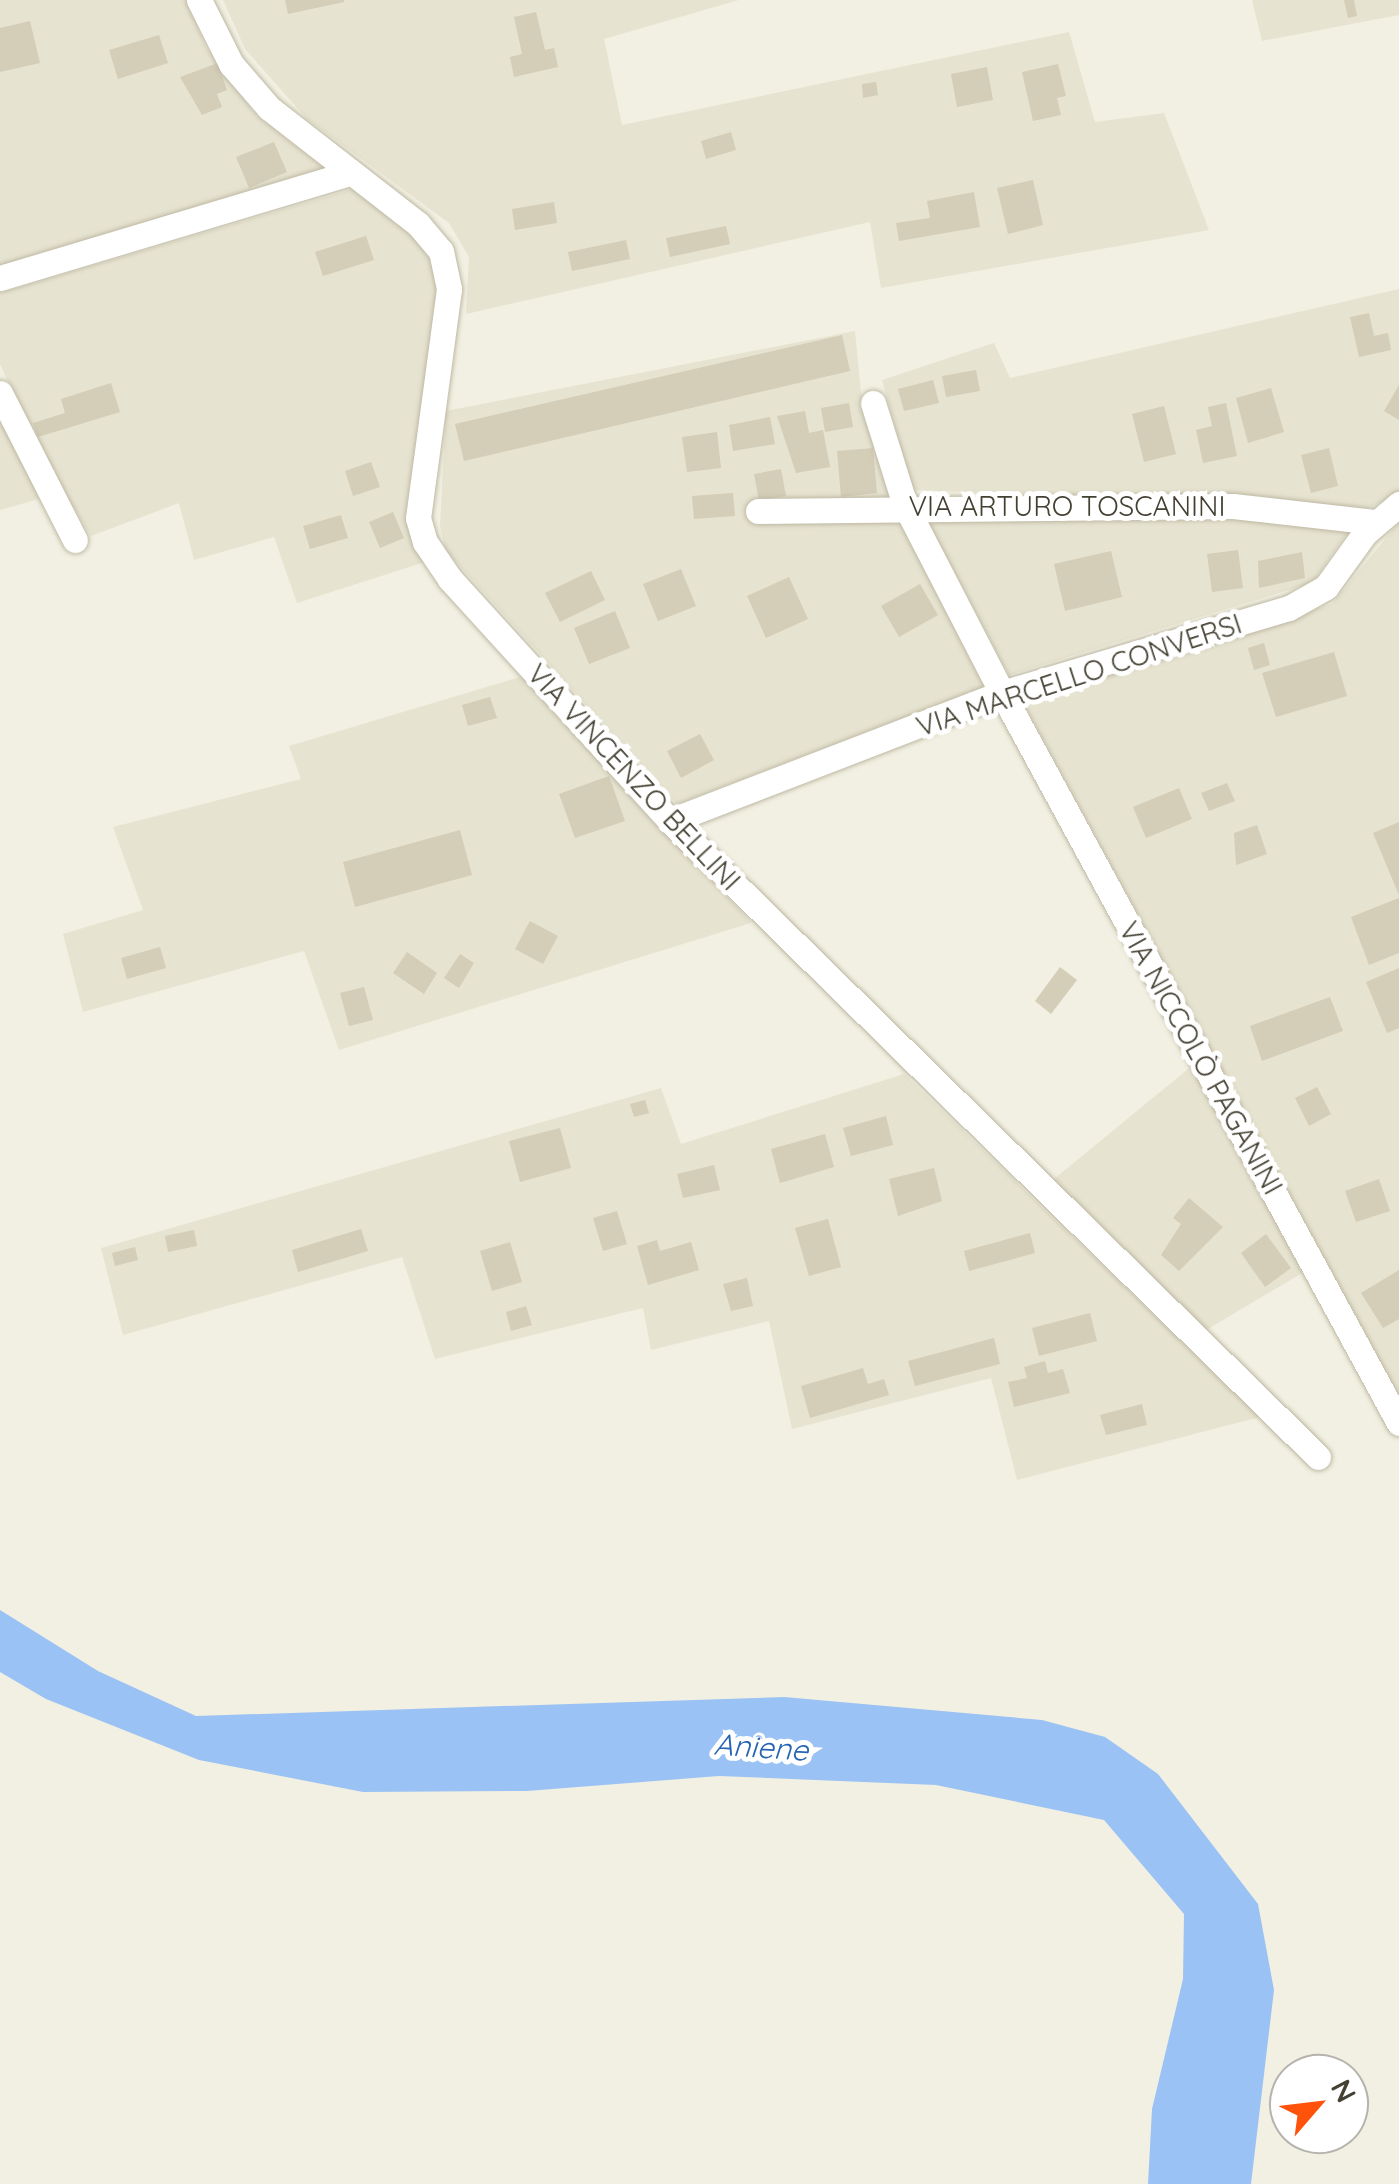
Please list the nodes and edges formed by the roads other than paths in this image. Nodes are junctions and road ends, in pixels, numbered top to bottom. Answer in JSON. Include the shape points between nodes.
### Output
{"nodes":[{"id":1,"x":199,"y":0,"type":"edge"},
{"id":2,"x":350,"y":172,"type":"junction"},
{"id":3,"x":0,"y":278,"type":"edge"},
{"id":4,"x":0,"y":394,"type":"edge"},
{"id":5,"x":873,"y":404,"type":"dead end"},
{"id":6,"x":1399,"y":504,"type":"edge"},
{"id":7,"x":905,"y":505,"type":"junction"},
{"id":8,"x":758,"y":511,"type":"dead end"},
{"id":9,"x":1376,"y":522,"type":"junction"},
{"id":10,"x":75,"y":540,"type":"dead end"},
{"id":11,"x":1002,"y":694,"type":"junction"},
{"id":12,"x":670,"y":820,"type":"junction"},
{"id":13,"x":1399,"y":1423,"type":"edge"},
{"id":14,"x":1318,"y":1457,"type":"dead end"}],
"edges":[{"from":1,"to":2,"type":"street","name":"VIA VINCENZO BELLINI","via":[[248,86]]},
{"from":2,"to":3,"type":"street"},
{"from":2,"to":12,"type":"street","name":"VIA VINCENZO BELLINI","via":[[428,233],[448,270],[418,506],[424,542],[450,579]]},
{"from":4,"to":10,"type":"street"},
{"from":5,"to":7,"type":"street","name":"VIA NICCOLÒ PAGANINI"},
{"from":6,"to":9,"type":"street","name":"VIA MARCELLO CONVERSI"},
{"from":7,"to":8,"type":"street","name":"VIA ARTURO TOSCANINI"},
{"from":7,"to":9,"type":"street","name":"VIA ARTURO TOSCANINI","via":[[1233,506]]},
{"from":7,"to":11,"type":"street","name":"VIA NICCOLÒ PAGANINI"},
{"from":9,"to":11,"type":"street","name":"VIA MARCELLO CONVERSI","via":[[1310,599]]},
{"from":11,"to":12,"type":"street","name":"VIA MARCELLO CONVERSI"},
{"from":11,"to":13,"type":"street","name":"VIA NICCOLÒ PAGANINI"},
{"from":12,"to":14,"type":"street","name":"VIA VINCENZO BELLINI"}]}
